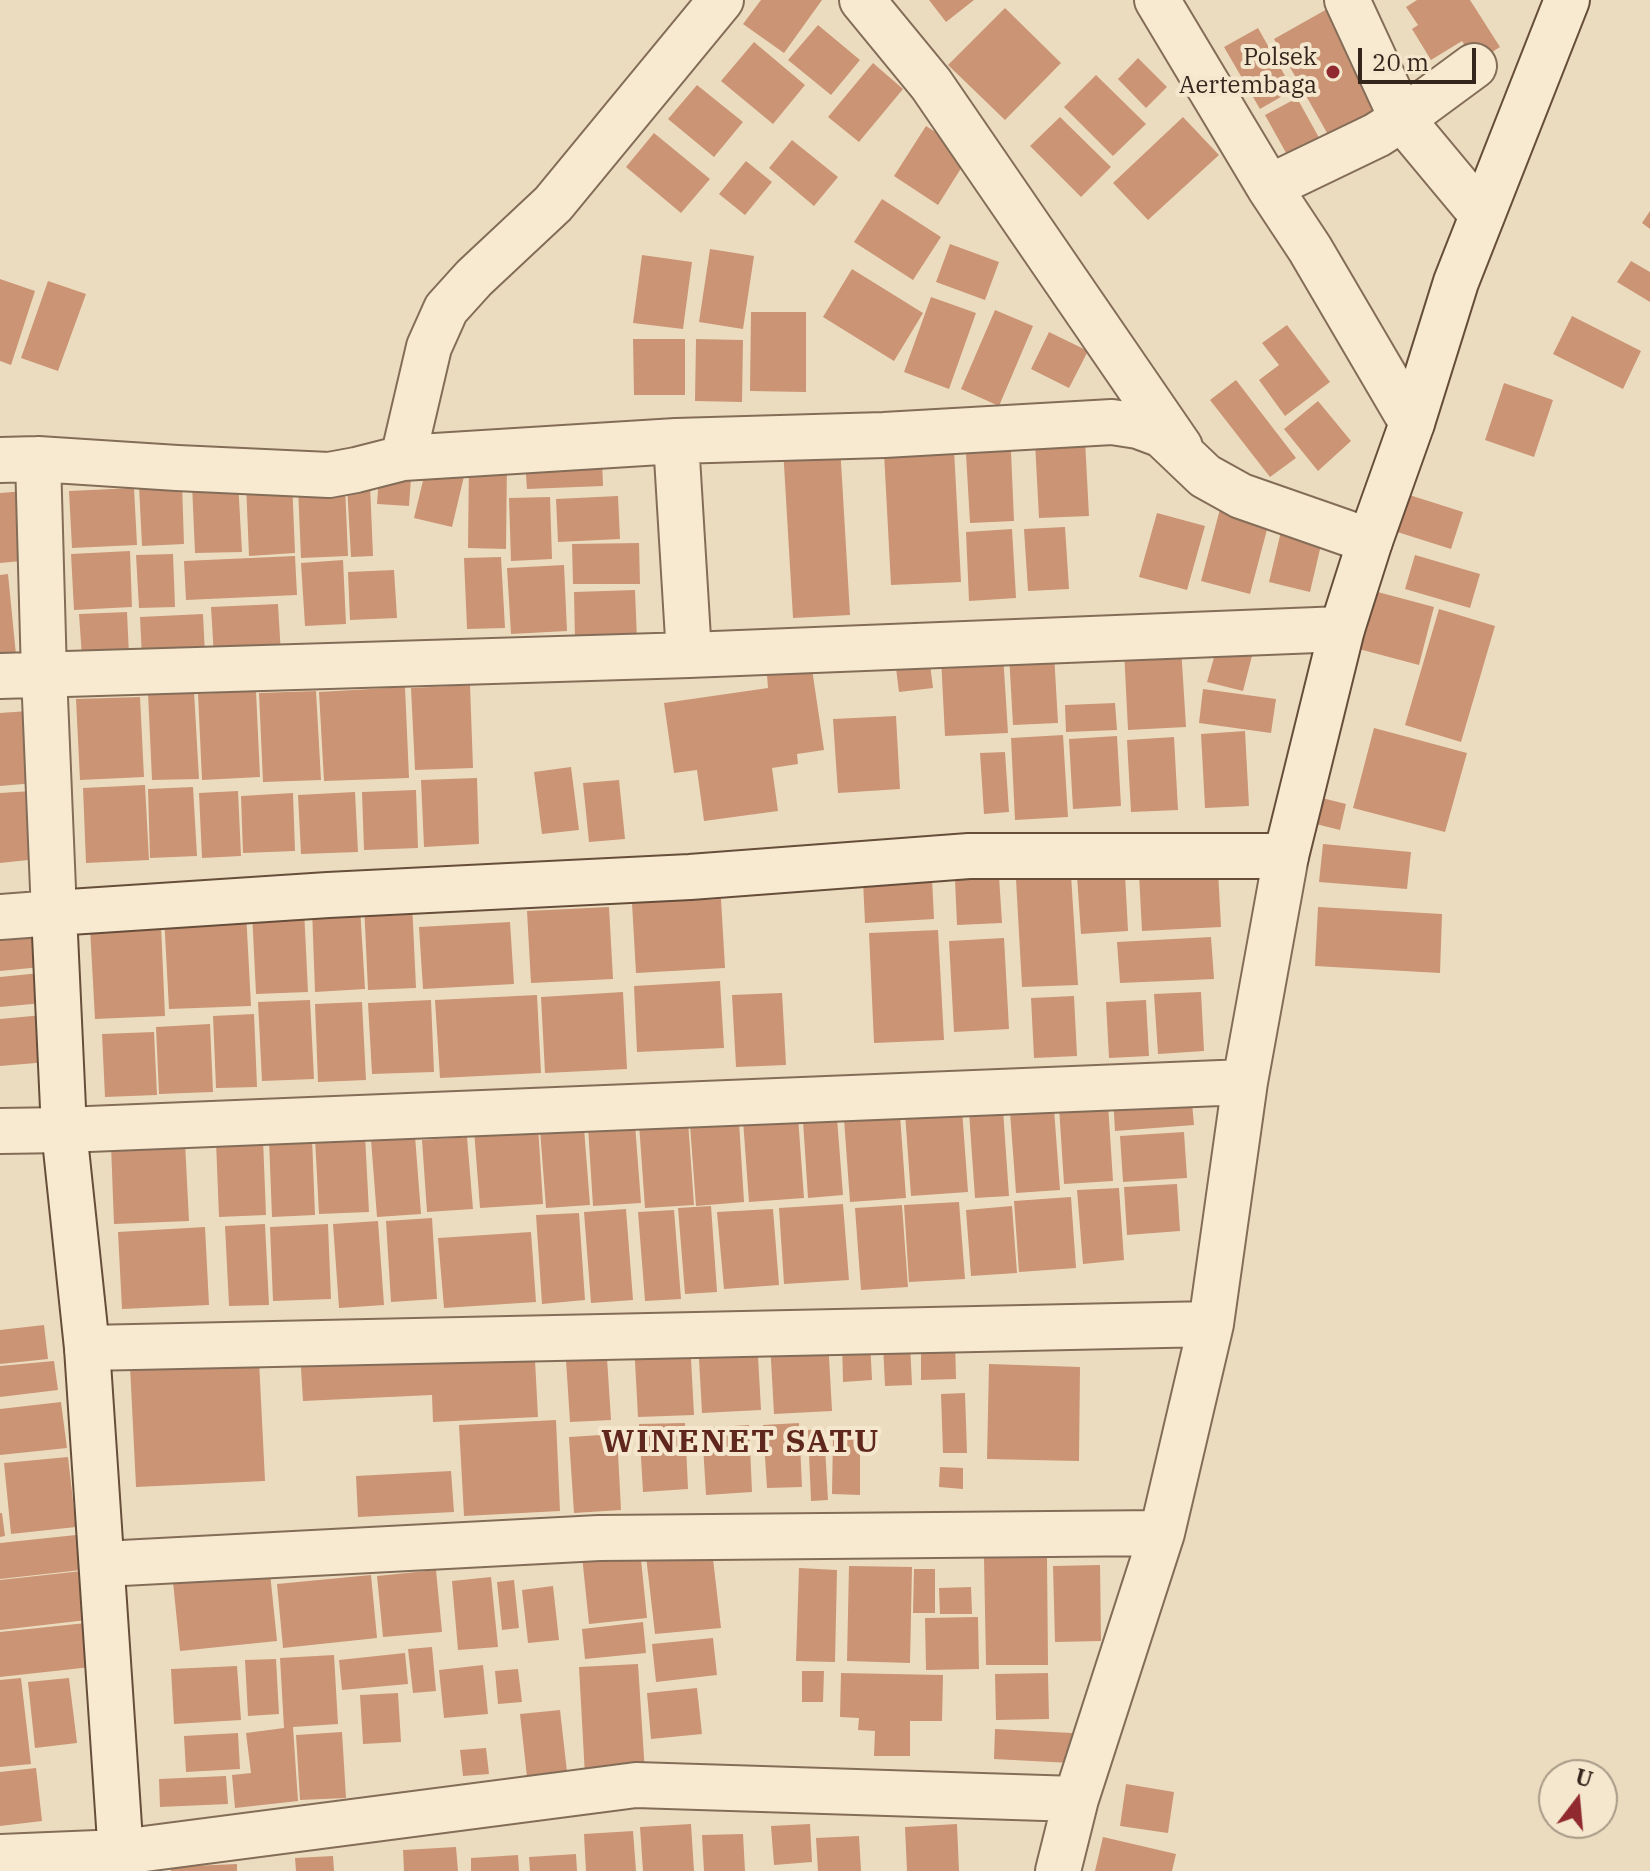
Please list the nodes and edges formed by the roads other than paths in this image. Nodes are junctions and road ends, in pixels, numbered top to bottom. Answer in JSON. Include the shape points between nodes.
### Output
{"nodes":[{"id":1,"x":721,"y":0,"type":"edge"},
{"id":2,"x":862,"y":0,"type":"edge"},
{"id":3,"x":1157,"y":0,"type":"edge"},
{"id":4,"x":1347,"y":0,"type":"edge"},
{"id":5,"x":1567,"y":0,"type":"edge"},
{"id":6,"x":1474,"y":66,"type":"dead end"},
{"id":7,"x":1402,"y":119,"type":"junction"},
{"id":8,"x":1269,"y":187,"type":"junction"},
{"id":9,"x":1482,"y":215,"type":"junction"},
{"id":10,"x":1412,"y":423,"type":"junction"},
{"id":11,"x":676,"y":441,"type":"junction"},
{"id":12,"x":403,"y":458,"type":"junction"},
{"id":13,"x":19,"y":459,"type":"edge"},
{"id":14,"x":1190,"y":462,"type":"junction"},
{"id":15,"x":1370,"y":541,"type":"junction"},
{"id":16,"x":1342,"y":629,"type":"junction"},
{"id":17,"x":689,"y":655,"type":"junction"},
{"id":18,"x":44,"y":674,"type":"junction"},
{"id":19,"x":0,"y":676,"type":"edge"},
{"id":20,"x":1286,"y":856,"type":"junction"},
{"id":21,"x":54,"y":913,"type":"junction"},
{"id":22,"x":0,"y":917,"type":"edge"},
{"id":23,"x":1245,"y":1082,"type":"junction"},
{"id":24,"x":64,"y":1130,"type":"junction"},
{"id":25,"x":0,"y":1131,"type":"edge"},
{"id":26,"x":1211,"y":1324,"type":"junction"},
{"id":27,"x":87,"y":1348,"type":"junction"},
{"id":28,"x":1162,"y":1533,"type":"junction"},
{"id":29,"x":103,"y":1564,"type":"junction"},
{"id":30,"x":1076,"y":1799,"type":"junction"},
{"id":31,"x":0,"y":1857,"type":"edge"},
{"id":32,"x":122,"y":1862,"type":"edge"},
{"id":33,"x":1058,"y":1871,"type":"edge"}],
"edges":[{"from":1,"to":12,"type":"street","via":[[553,204],[446,309],[429,347]]},
{"from":2,"to":14,"type":"street","via":[[931,84]]},
{"from":3,"to":8,"type":"street"},
{"from":4,"to":7,"type":"street"},
{"from":5,"to":9,"type":"street"},
{"from":6,"to":7,"type":"street"},
{"from":7,"to":8,"type":"street"},
{"from":7,"to":9,"type":"street"},
{"from":8,"to":10,"type":"street"},
{"from":9,"to":10,"type":"street"},
{"from":10,"to":15,"type":"street"},
{"from":11,"to":12,"type":"street"},
{"from":11,"to":14,"type":"street","via":[[1112,422],[1162,435]]},
{"from":11,"to":17,"type":"street"},
{"from":12,"to":13,"type":"street","via":[[329,475]]},
{"from":13,"to":18,"type":"street"},
{"from":14,"to":15,"type":"street","via":[[1241,496]]},
{"from":15,"to":16,"type":"street"},
{"from":16,"to":17,"type":"street"},
{"from":16,"to":20,"type":"street"},
{"from":17,"to":18,"type":"street"},
{"from":18,"to":19,"type":"street"},
{"from":18,"to":21,"type":"street"},
{"from":20,"to":21,"type":"street","via":[[969,856]]},
{"from":20,"to":23,"type":"street"},
{"from":21,"to":22,"type":"street"},
{"from":21,"to":24,"type":"street"},
{"from":23,"to":24,"type":"street"},
{"from":23,"to":26,"type":"street"},
{"from":24,"to":25,"type":"street"},
{"from":24,"to":27,"type":"street"},
{"from":26,"to":27,"type":"street"},
{"from":26,"to":28,"type":"street"},
{"from":27,"to":29,"type":"street"},
{"from":28,"to":29,"type":"street","via":[[599,1538]]},
{"from":28,"to":30,"type":"street"},
{"from":29,"to":32,"type":"street"},
{"from":30,"to":32,"type":"street","via":[[636,1785]]},
{"from":30,"to":33,"type":"street"},
{"from":31,"to":32,"type":"street"}]}
